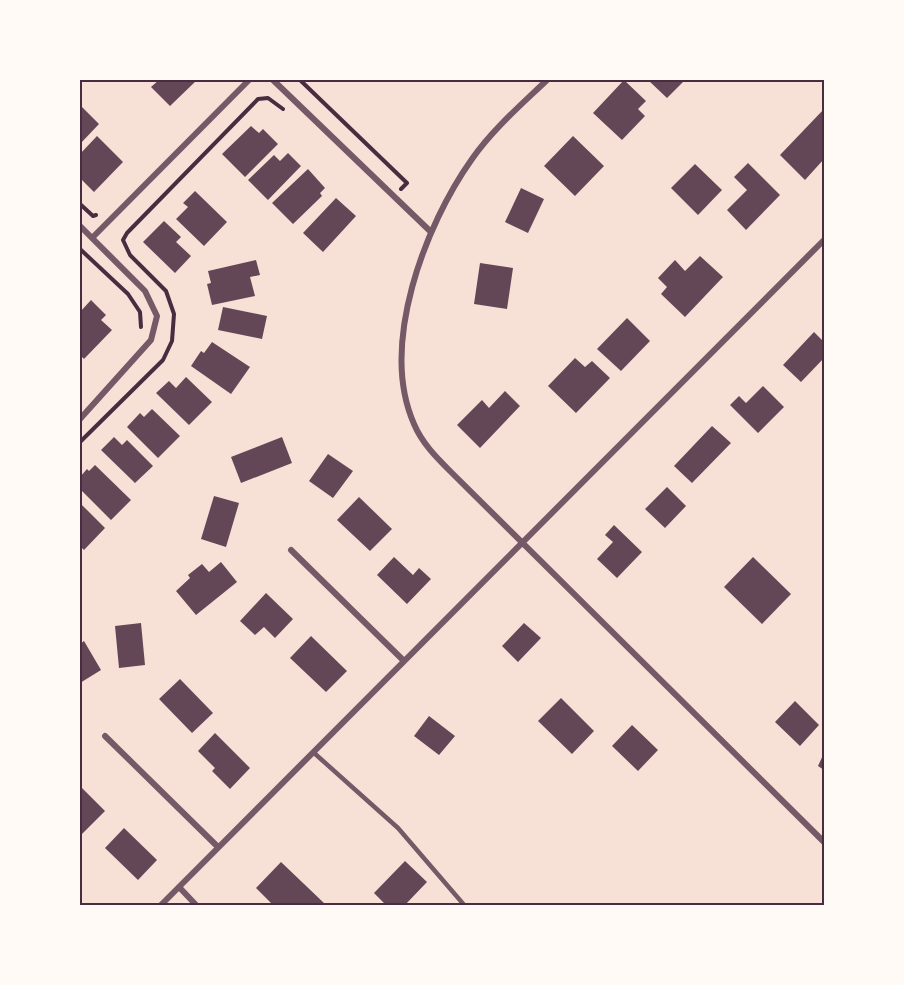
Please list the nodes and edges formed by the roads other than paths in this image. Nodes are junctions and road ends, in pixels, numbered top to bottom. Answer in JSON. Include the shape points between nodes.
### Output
{"nodes":[{"id":1,"x":249,"y":80,"type":"edge"},
{"id":2,"x":273,"y":80,"type":"edge"},
{"id":3,"x":547,"y":80,"type":"edge"},
{"id":4,"x":80,"y":226,"type":"edge"},
{"id":5,"x":431,"y":232,"type":"junction"},
{"id":6,"x":92,"y":238,"type":"junction"},
{"id":7,"x":825,"y":240,"type":"edge"},
{"id":8,"x":80,"y":419,"type":"edge"},
{"id":9,"x":523,"y":542,"type":"junction"},
{"id":10,"x":291,"y":550,"type":"dead end"},
{"id":11,"x":404,"y":661,"type":"junction"},
{"id":12,"x":105,"y":736,"type":"dead end"},
{"id":13,"x":313,"y":752,"type":"junction"},
{"id":14,"x":825,"y":842,"type":"edge"},
{"id":15,"x":218,"y":847,"type":"junction"},
{"id":16,"x":179,"y":887,"type":"junction"},
{"id":17,"x":160,"y":906,"type":"edge"},
{"id":18,"x":197,"y":906,"type":"edge"},
{"id":19,"x":465,"y":906,"type":"edge"}],
"edges":[{"from":1,"to":6,"type":"street"},
{"from":2,"to":5,"type":"street"},
{"from":3,"to":5,"type":"street","via":[[471,159]]},
{"from":4,"to":6,"type":"street"},
{"from":5,"to":9,"type":"street","via":[[411,290],[402,350],[406,400],[414,423],[433,453]]},
{"from":6,"to":8,"type":"street","via":[[145,291],[157,316],[151,340]]},
{"from":7,"to":9,"type":"street"},
{"from":9,"to":11,"type":"street"},
{"from":9,"to":14,"type":"street"},
{"from":10,"to":11,"type":"street"},
{"from":11,"to":13,"type":"street"},
{"from":12,"to":15,"type":"street"},
{"from":13,"to":15,"type":"street"},
{"from":13,"to":19,"type":"lane","via":[[398,828]]},
{"from":15,"to":16,"type":"street"},
{"from":16,"to":17,"type":"street"},
{"from":16,"to":18,"type":"street"}]}
